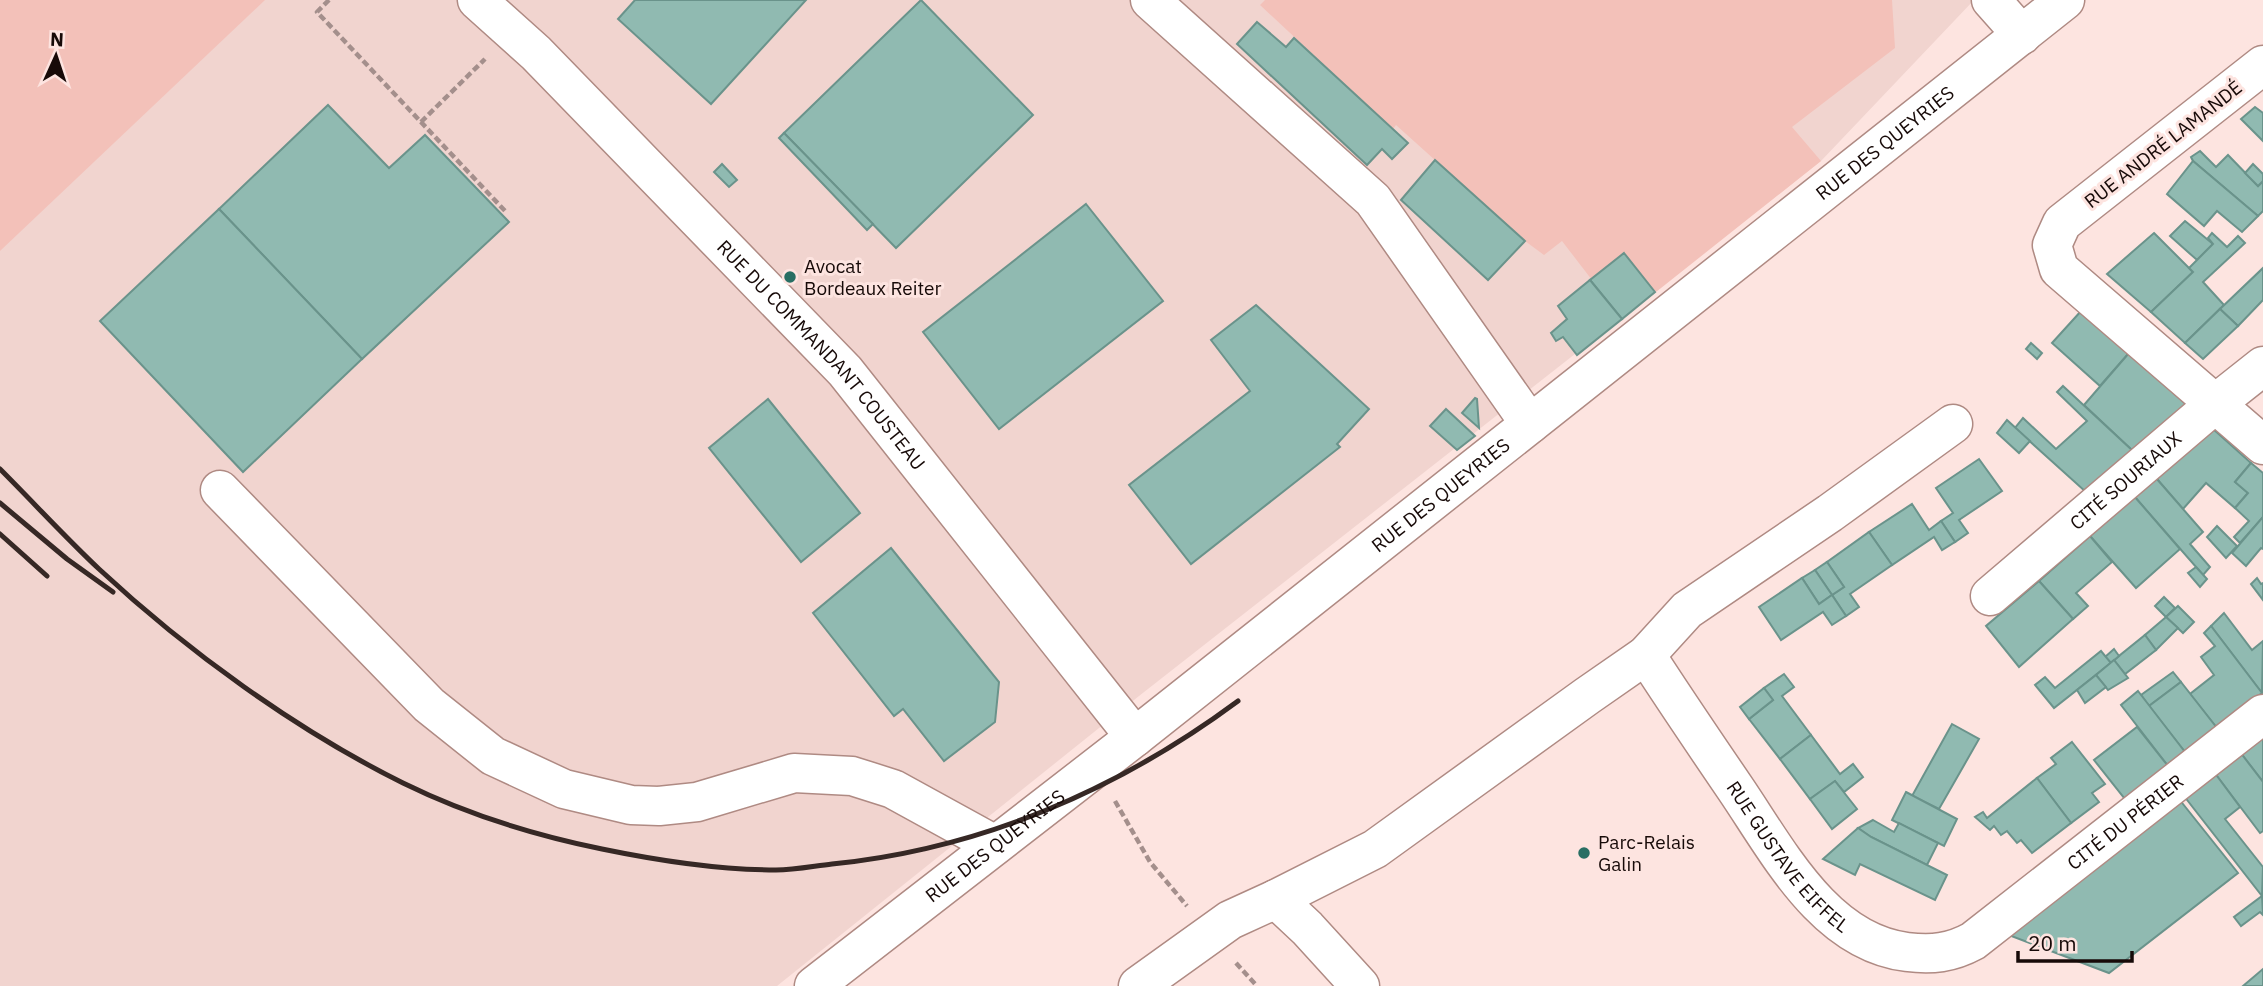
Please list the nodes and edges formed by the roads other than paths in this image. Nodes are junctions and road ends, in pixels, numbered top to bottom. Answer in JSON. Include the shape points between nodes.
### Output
{"nodes":[{"id":1,"x":477,"y":0,"type":"edge"},
{"id":2,"x":1150,"y":0,"type":"edge"},
{"id":3,"x":1991,"y":0,"type":"edge"},
{"id":4,"x":2066,"y":0,"type":"edge"},
{"id":5,"x":2022,"y":35,"type":"junction"},
{"id":6,"x":2263,"y":65,"type":"edge"},
{"id":7,"x":2263,"y":366,"type":"edge"},
{"id":8,"x":2215,"y":404,"type":"junction"},
{"id":9,"x":1531,"y":424,"type":"junction"},
{"id":10,"x":1953,"y":424,"type":"dead end"},
{"id":11,"x":2263,"y":445,"type":"edge"},
{"id":12,"x":220,"y":490,"type":"dead end"},
{"id":13,"x":1990,"y":596,"type":"dead end"},
{"id":14,"x":1646,"y":656,"type":"junction"},
{"id":15,"x":2263,"y":715,"type":"edge"},
{"id":16,"x":1135,"y":737,"type":"junction"},
{"id":17,"x":995,"y":845,"type":"junction"},
{"id":18,"x":1276,"y":899,"type":"junction"},
{"id":19,"x":1989,"y":930,"type":"joint"},
{"id":20,"x":814,"y":986,"type":"edge"},
{"id":21,"x":1138,"y":986,"type":"edge"},
{"id":22,"x":1360,"y":986,"type":"edge"}],
"edges":[{"from":1,"to":16,"type":"street","name":"RUE DU COMMANDANT COUSTEAU","via":[[546,62],[845,371]]},
{"from":2,"to":9,"type":"street","via":[[1373,200]]},
{"from":3,"to":5,"type":"street"},
{"from":4,"to":5,"type":"street","name":"RUE DES QUEYRIES"},
{"from":5,"to":9,"type":"street","name":"RUE DES QUEYRIES"},
{"from":6,"to":8,"type":"street","name":"RUE ANDRÉ LAMANDÉ","via":[[2062,223],[2052,245],[2059,268]]},
{"from":7,"to":8,"type":"street","name":"CITÉ SOURIAUX"},
{"from":8,"to":11,"type":"street"},
{"from":8,"to":13,"type":"street","name":"CITÉ SOURIAUX"},
{"from":9,"to":16,"type":"street","name":"RUE DES QUEYRIES"},
{"from":10,"to":14,"type":"street","via":[[1687,610]]},
{"from":12,"to":17,"type":"street","via":[[429,705],[493,756],[564,789],[631,805],[659,806],[697,802],[794,774],[852,776],[893,789]]},
{"from":14,"to":18,"type":"street","via":[[1375,849]]},
{"from":14,"to":19,"type":"street","name":"RUE GUSTAVE EIFFEL","via":[[1794,876],[1831,917],[1884,948],[1919,954],[1959,950]]},
{"from":15,"to":19,"type":"street","name":"CITÉ DU PÉRIER"},
{"from":16,"to":17,"type":"street","name":"RUE DES QUEYRIES"},
{"from":17,"to":20,"type":"street","name":"RUE DES QUEYRIES"},
{"from":18,"to":21,"type":"street","via":[[1230,920]]},
{"from":18,"to":22,"type":"street"}]}
